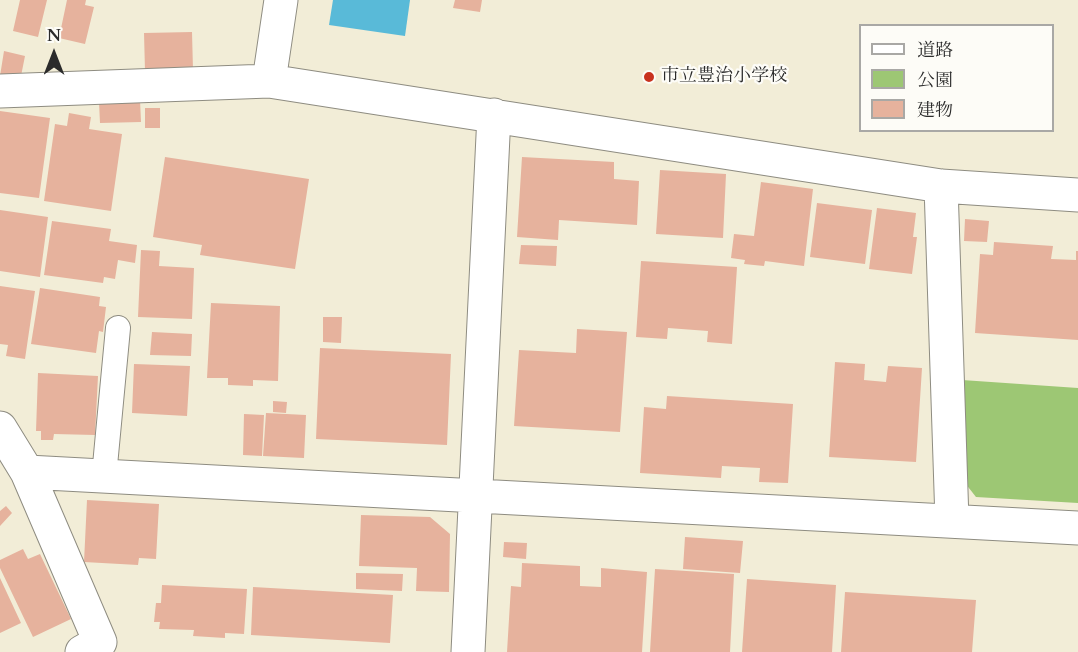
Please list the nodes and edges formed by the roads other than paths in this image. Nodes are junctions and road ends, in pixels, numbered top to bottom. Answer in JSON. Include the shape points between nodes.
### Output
{"nodes":[{"id":1,"x":281,"y":0,"type":"edge"},
{"id":2,"x":269,"y":81,"type":"junction"},
{"id":3,"x":0,"y":91,"type":"edge"},
{"id":4,"x":494,"y":115,"type":"junction"},
{"id":5,"x":941,"y":186,"type":"junction"},
{"id":6,"x":1078,"y":195,"type":"edge"},
{"id":7,"x":118,"y":328,"type":"dead end"},
{"id":8,"x":0,"y":428,"type":"edge"},
{"id":9,"x":27,"y":472,"type":"junction"},
{"id":10,"x":104,"y":476,"type":"junction"},
{"id":11,"x":475,"y":496,"type":"junction"},
{"id":12,"x":951,"y":521,"type":"junction"},
{"id":13,"x":1078,"y":528,"type":"edge"},
{"id":14,"x":82,"y":652,"type":"edge"},
{"id":15,"x":468,"y":652,"type":"edge"}],
"edges":[{"from":1,"to":2,"type":"street"},
{"from":2,"to":3,"type":"street"},
{"from":2,"to":4,"type":"street"},
{"from":4,"to":5,"type":"street"},
{"from":4,"to":11,"type":"street"},
{"from":5,"to":6,"type":"street"},
{"from":5,"to":12,"type":"street"},
{"from":7,"to":10,"type":"lane"},
{"from":8,"to":9,"type":"street"},
{"from":9,"to":10,"type":"street"},
{"from":9,"to":14,"type":"street","via":[[100,642]]},
{"from":10,"to":11,"type":"street"},
{"from":11,"to":12,"type":"street"},
{"from":11,"to":15,"type":"street"},
{"from":12,"to":13,"type":"street"}]}
